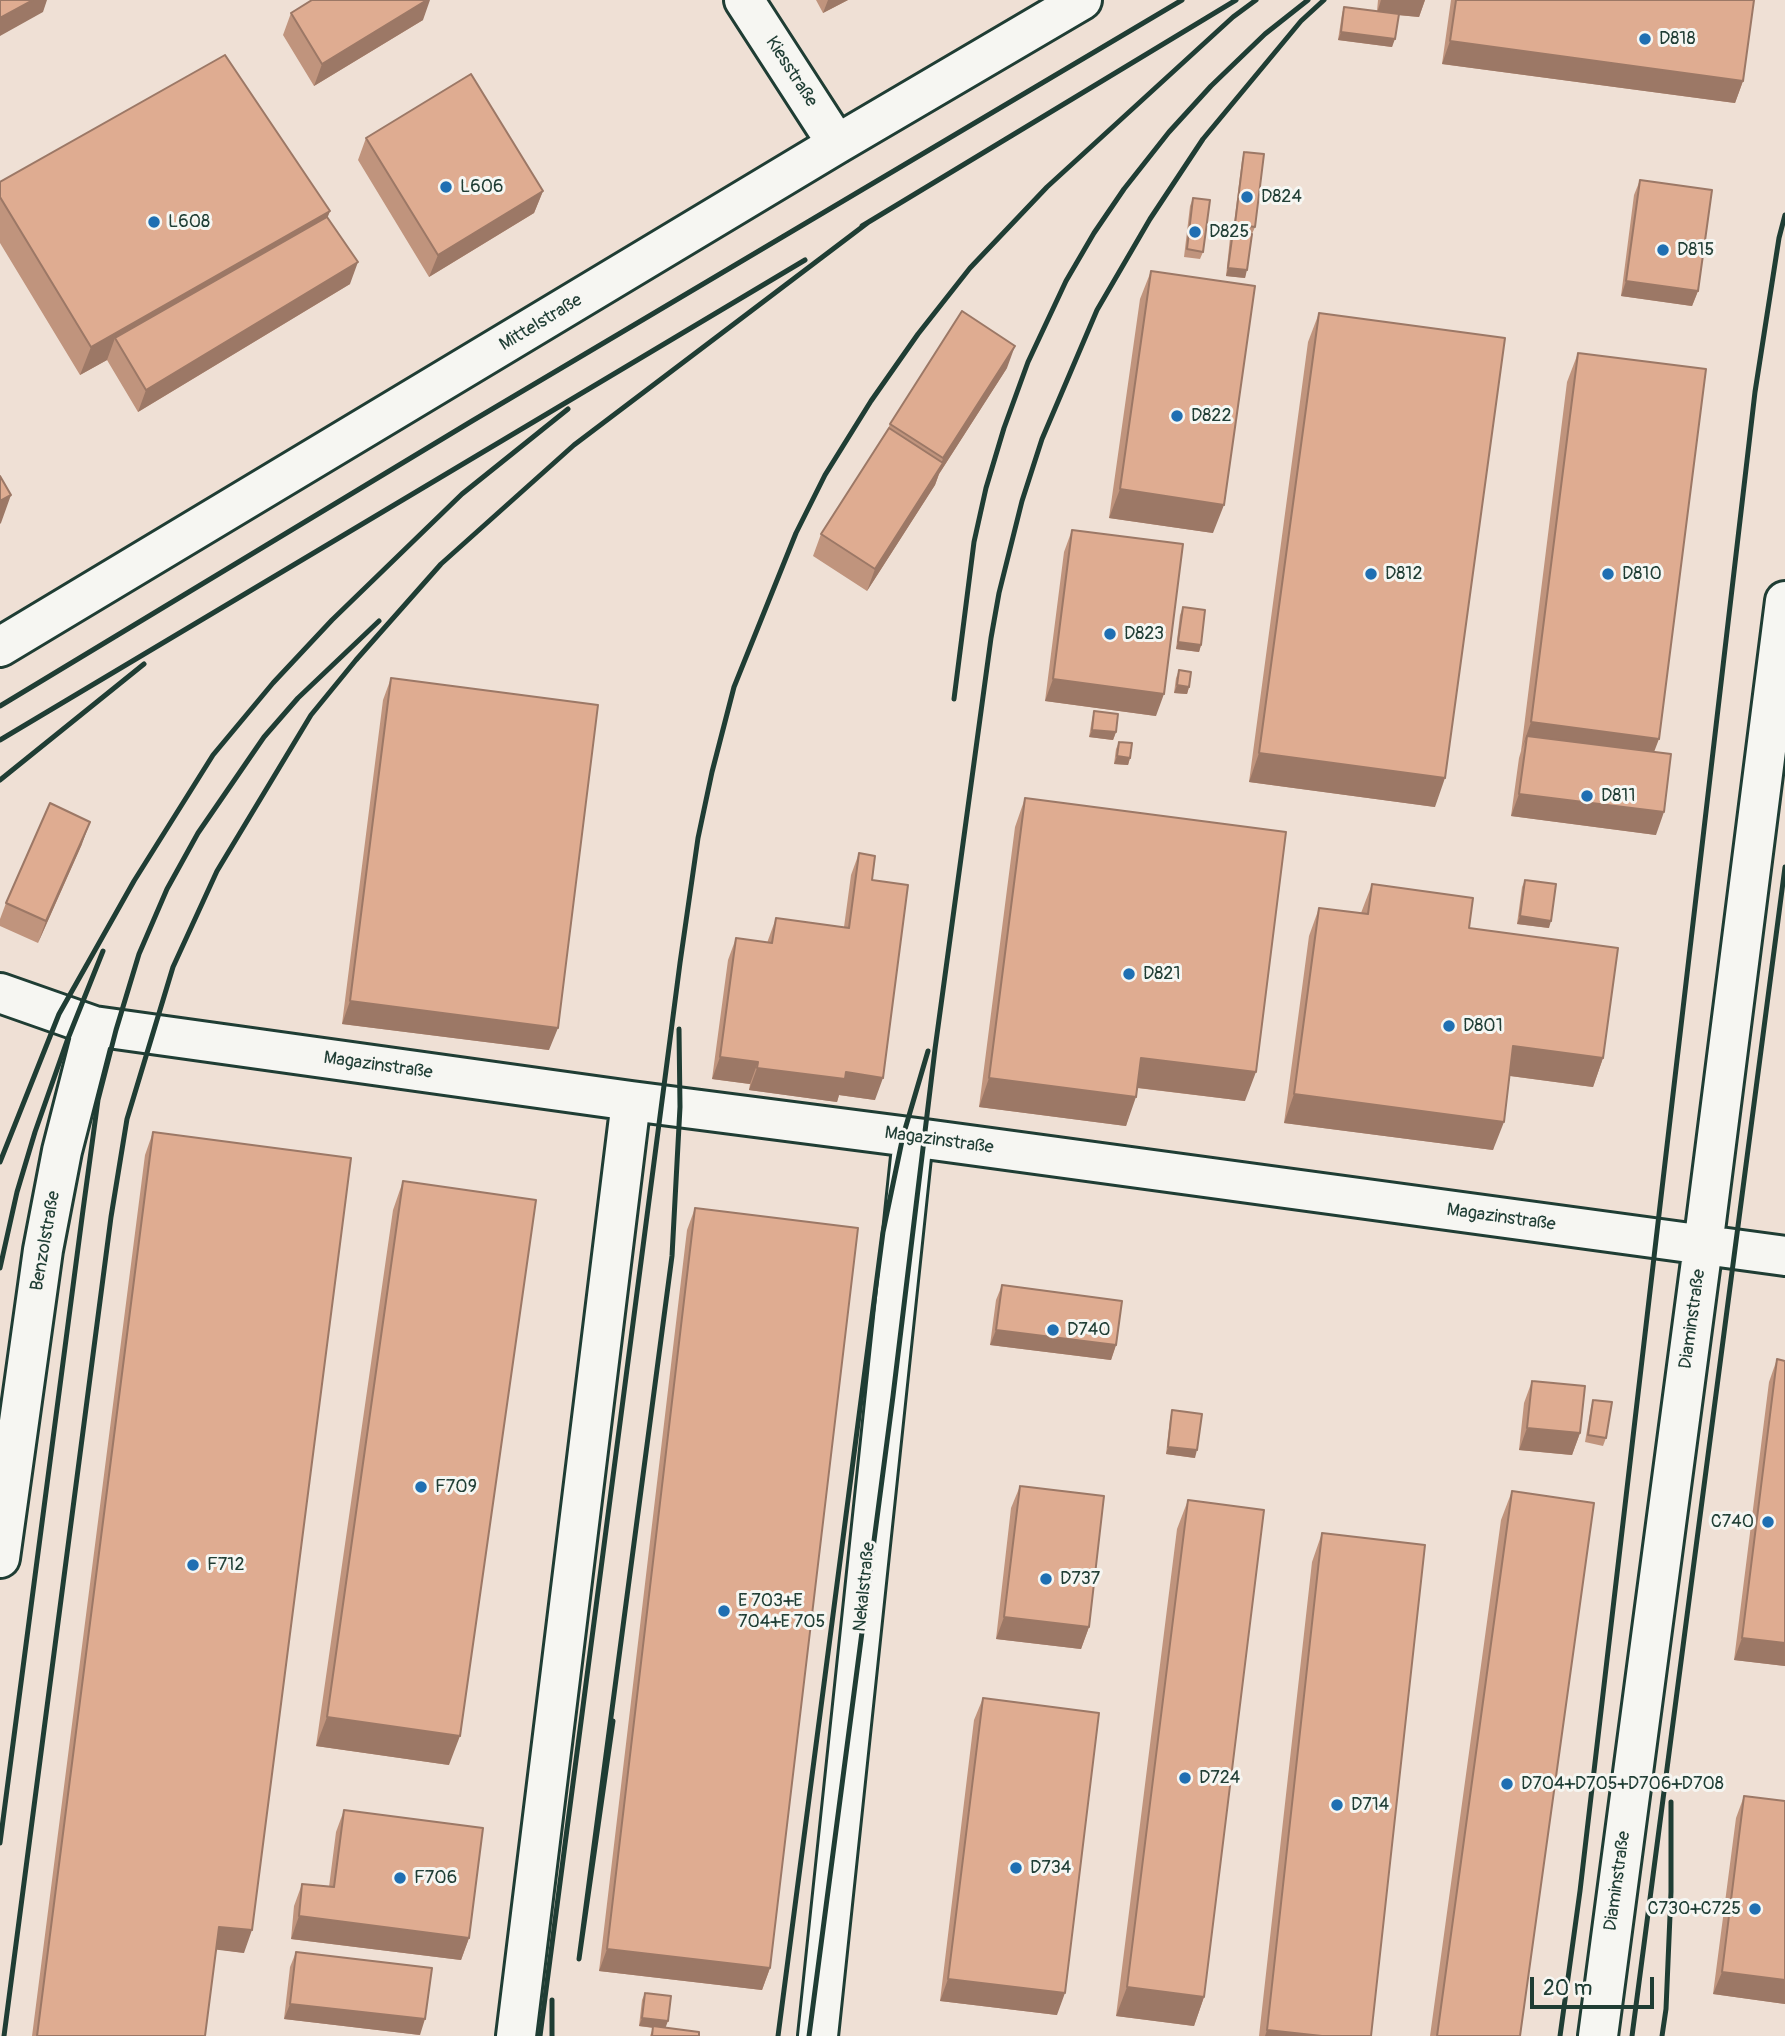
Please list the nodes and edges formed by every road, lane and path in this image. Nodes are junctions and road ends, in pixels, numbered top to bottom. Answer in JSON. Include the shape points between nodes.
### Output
{"nodes":[{"id":1,"x":744,"y":0,"type":"edge"},
{"id":2,"x":1082,"y":0,"type":"edge"},
{"id":3,"x":837,"y":144,"type":"junction"},
{"id":4,"x":1785,"y":601,"type":"edge"},
{"id":5,"x":0,"y":647,"type":"edge"},
{"id":6,"x":0,"y":993,"type":"edge"},
{"id":7,"x":94,"y":1026,"type":"junction"},
{"id":8,"x":631,"y":1101,"type":"junction"},
{"id":9,"x":913,"y":1138,"type":"junction"},
{"id":10,"x":1703,"y":1246,"type":"junction"},
{"id":11,"x":1785,"y":1256,"type":"edge"},
{"id":12,"x":0,"y":1558,"type":"edge"},
{"id":13,"x":516,"y":2036,"type":"edge"},
{"id":14,"x":818,"y":2036,"type":"edge"},
{"id":15,"x":1598,"y":2036,"type":"edge"}],
"edges":[{"from":1,"to":3,"type":"street","name":"Kiesstraße"},
{"from":2,"to":3,"type":"street","name":"Mittelstraße"},
{"from":3,"to":5,"type":"street","name":"Mittelstraße"},
{"from":4,"to":10,"type":"street","name":"Diaminstraße"},
{"from":6,"to":7,"type":"street"},
{"from":7,"to":8,"type":"street","name":"Magazinstraße"},
{"from":7,"to":12,"type":"street","name":"Benzolstraße","via":[[43,1250]]},
{"from":8,"to":9,"type":"street","name":"Magazinstraße"},
{"from":8,"to":13,"type":"street"},
{"from":9,"to":10,"type":"street","name":"Magazinstraße"},
{"from":9,"to":14,"type":"street","name":"Nekalstraße"},
{"from":10,"to":11,"type":"street","name":"Magazinstraße"},
{"from":10,"to":15,"type":"street","name":"Diaminstraße"}]}
